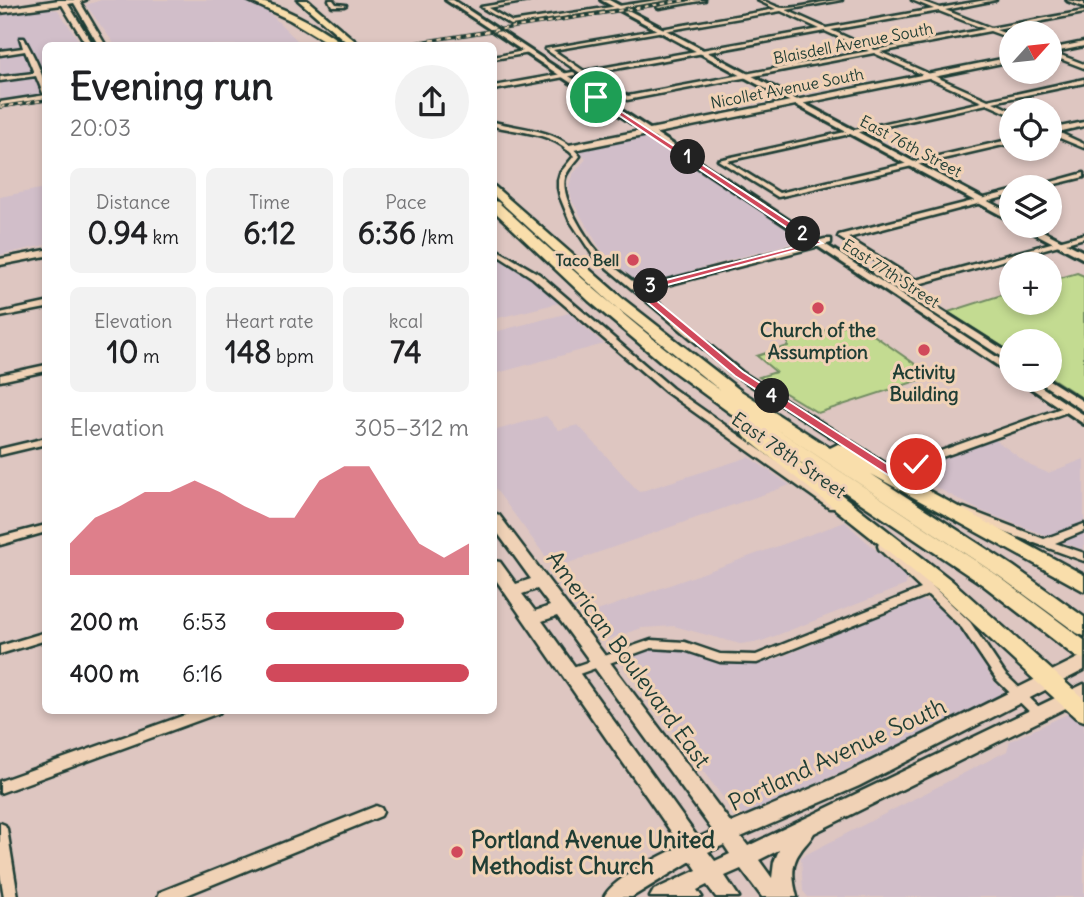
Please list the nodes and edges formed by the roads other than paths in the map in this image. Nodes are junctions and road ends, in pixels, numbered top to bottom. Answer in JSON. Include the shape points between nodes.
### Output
{"nodes":[{"id":1,"x":45,"y":0,"type":"edge"},
{"id":2,"x":75,"y":0,"type":"edge"},
{"id":3,"x":83,"y":0,"type":"edge"},
{"id":4,"x":93,"y":0,"type":"edge"},
{"id":5,"x":251,"y":0,"type":"edge"},
{"id":6,"x":302,"y":0,"type":"edge"},
{"id":7,"x":321,"y":0,"type":"edge"},
{"id":8,"x":331,"y":0,"type":"edge"},
{"id":9,"x":449,"y":0,"type":"edge"},
{"id":10,"x":459,"y":0,"type":"edge"},
{"id":11,"x":532,"y":0,"type":"edge"},
{"id":12,"x":604,"y":0,"type":"edge"},
{"id":13,"x":667,"y":0,"type":"edge"},
{"id":14,"x":703,"y":0,"type":"edge"},
{"id":15,"x":759,"y":0,"type":"edge"},
{"id":16,"x":840,"y":0,"type":"edge"},
{"id":17,"x":914,"y":0,"type":"edge"},
{"id":18,"x":994,"y":0,"type":"edge"},
{"id":19,"x":1070,"y":0,"type":"edge"},
{"id":20,"x":61,"y":1,"type":"edge"},
{"id":21,"x":31,"y":5,"type":"junction"},
{"id":22,"x":344,"y":5,"type":"dead end"},
{"id":23,"x":1084,"y":5,"type":"edge"},
{"id":24,"x":294,"y":7,"type":"dead end"},
{"id":25,"x":618,"y":8,"type":"junction"},
{"id":26,"x":0,"y":9,"type":"edge"},
{"id":27,"x":81,"y":10,"type":"junction"},
{"id":28,"x":781,"y":10,"type":"junction"},
{"id":29,"x":939,"y":10,"type":"junction"},
{"id":30,"x":69,"y":12,"type":"junction"},
{"id":31,"x":627,"y":12,"type":"junction"},
{"id":32,"x":1084,"y":12,"type":"edge"},
{"id":33,"x":660,"y":30,"type":"junction"},
{"id":34,"x":825,"y":30,"type":"junction"},
{"id":35,"x":991,"y":30,"type":"junction"},
{"id":36,"x":999,"y":33,"type":"edge"},
{"id":37,"x":22,"y":39,"type":"dead end"},
{"id":38,"x":88,"y":42,"type":"edge"},
{"id":39,"x":101,"y":42,"type":"edge"},
{"id":40,"x":335,"y":42,"type":"edge"},
{"id":41,"x":337,"y":42,"type":"edge"},
{"id":42,"x":354,"y":42,"type":"edge"},
{"id":43,"x":355,"y":42,"type":"edge"},
{"id":44,"x":1084,"y":44,"type":"edge"},
{"id":45,"x":27,"y":49,"type":"junction"},
{"id":46,"x":1062,"y":49,"type":"edge"},
{"id":47,"x":528,"y":52,"type":"junction"},
{"id":48,"x":701,"y":52,"type":"junction"},
{"id":49,"x":874,"y":52,"type":"junction"},
{"id":50,"x":0,"y":53,"type":"edge"},
{"id":51,"x":497,"y":57,"type":"edge"},
{"id":52,"x":1062,"y":57,"type":"edge"},
{"id":53,"x":999,"y":62,"type":"edge"},
{"id":54,"x":1084,"y":66,"type":"edge"},
{"id":55,"x":37,"y":74,"type":"junction"},
{"id":56,"x":573,"y":74,"type":"junction"},
{"id":57,"x":746,"y":76,"type":"junction"},
{"id":58,"x":928,"y":76,"type":"junction"},
{"id":59,"x":0,"y":79,"type":"edge"},
{"id":60,"x":42,"y":80,"type":"edge"},
{"id":61,"x":1084,"y":81,"type":"edge"},
{"id":62,"x":497,"y":87,"type":"edge"},
{"id":63,"x":42,"y":96,"type":"edge"},
{"id":64,"x":795,"y":102,"type":"junction"},
{"id":65,"x":987,"y":102,"type":"junction"},
{"id":66,"x":0,"y":104,"type":"edge"},
{"id":67,"x":999,"y":107,"type":"edge"},
{"id":68,"x":1084,"y":124,"type":"edge"},
{"id":69,"x":497,"y":125,"type":"edge"},
{"id":70,"x":1062,"y":129,"type":"edge"},
{"id":71,"x":654,"y":131,"type":"junction"},
{"id":72,"x":850,"y":132,"type":"junction"},
{"id":73,"x":1062,"y":136,"type":"edge"},
{"id":74,"x":999,"y":144,"type":"edge"},
{"id":75,"x":1084,"y":146,"type":"edge"},
{"id":76,"x":569,"y":148,"type":"junction"},
{"id":77,"x":912,"y":165,"type":"junction"},
{"id":78,"x":704,"y":168,"type":"junction"},
{"id":79,"x":1084,"y":175,"type":"edge"},
{"id":80,"x":1062,"y":180,"type":"edge"},
{"id":81,"x":497,"y":193,"type":"edge"},
{"id":82,"x":759,"y":195,"type":"junction"},
{"id":83,"x":999,"y":197,"type":"edge"},
{"id":84,"x":981,"y":201,"type":"junction"},
{"id":85,"x":497,"y":208,"type":"edge"},
{"id":86,"x":999,"y":211,"type":"edge"},
{"id":87,"x":1084,"y":236,"type":"edge"},
{"id":88,"x":1049,"y":238,"type":"edge"},
{"id":89,"x":823,"y":242,"type":"junction"},
{"id":90,"x":1059,"y":243,"type":"junction"},
{"id":91,"x":497,"y":252,"type":"edge"},
{"id":92,"x":42,"y":254,"type":"edge"},
{"id":93,"x":1084,"y":256,"type":"edge"},
{"id":94,"x":0,"y":261,"type":"edge"},
{"id":95,"x":638,"y":290,"type":"junction"},
{"id":96,"x":42,"y":307,"type":"edge"},
{"id":97,"x":0,"y":315,"type":"edge"},
{"id":98,"x":999,"y":352,"type":"edge"},
{"id":99,"x":999,"y":363,"type":"edge"},
{"id":100,"x":42,"y":369,"type":"edge"},
{"id":101,"x":0,"y":378,"type":"edge"},
{"id":102,"x":701,"y":386,"type":"junction"},
{"id":103,"x":1042,"y":392,"type":"edge"},
{"id":104,"x":1061,"y":392,"type":"edge"},
{"id":105,"x":735,"y":394,"type":"junction"},
{"id":106,"x":1084,"y":407,"type":"edge"},
{"id":107,"x":1067,"y":408,"type":"junction"},
{"id":108,"x":1084,"y":420,"type":"edge"},
{"id":109,"x":42,"y":442,"type":"edge"},
{"id":110,"x":0,"y":453,"type":"edge"},
{"id":111,"x":892,"y":472,"type":"junction"},
{"id":112,"x":497,"y":522,"type":"edge"},
{"id":113,"x":1084,"y":527,"type":"edge"},
{"id":114,"x":42,"y":529,"type":"edge"},
{"id":115,"x":0,"y":541,"type":"edge"},
{"id":116,"x":1044,"y":543,"type":"junction"},
{"id":117,"x":1084,"y":557,"type":"edge"},
{"id":118,"x":497,"y":571,"type":"edge"},
{"id":119,"x":539,"y":582,"type":"junction"},
{"id":120,"x":1084,"y":584,"type":"edge"},
{"id":121,"x":930,"y":590,"type":"junction"},
{"id":122,"x":511,"y":592,"type":"junction"},
{"id":123,"x":558,"y":609,"type":"junction"},
{"id":124,"x":530,"y":619,"type":"junction"},
{"id":125,"x":1084,"y":628,"type":"edge"},
{"id":126,"x":42,"y":637,"type":"edge"},
{"id":127,"x":0,"y":650,"type":"edge"},
{"id":128,"x":1084,"y":651,"type":"edge"},
{"id":129,"x":598,"y":662,"type":"junction"},
{"id":130,"x":1078,"y":665,"type":"edge"},
{"id":131,"x":568,"y":673,"type":"junction"},
{"id":132,"x":1049,"y":680,"type":"junction"},
{"id":133,"x":1019,"y":696,"type":"junction"},
{"id":134,"x":1079,"y":700,"type":"edge"},
{"id":135,"x":204,"y":714,"type":"edge"},
{"id":136,"x":1040,"y":715,"type":"junction"},
{"id":137,"x":0,"y":787,"type":"edge"},
{"id":138,"x":376,"y":812,"type":"dead end"},
{"id":139,"x":813,"y":824,"type":"junction"},
{"id":140,"x":0,"y":830,"type":"edge"},
{"id":141,"x":727,"y":835,"type":"junction"},
{"id":142,"x":695,"y":850,"type":"junction"},
{"id":143,"x":743,"y":858,"type":"junction"},
{"id":144,"x":711,"y":873,"type":"junction"},
{"id":145,"x":11,"y":897,"type":"edge"},
{"id":146,"x":165,"y":897,"type":"edge"},
{"id":147,"x":615,"y":897,"type":"edge"},
{"id":148,"x":661,"y":897,"type":"edge"},
{"id":149,"x":675,"y":897,"type":"edge"},
{"id":150,"x":691,"y":897,"type":"edge"},
{"id":151,"x":728,"y":897,"type":"edge"},
{"id":152,"x":774,"y":897,"type":"edge"},
{"id":153,"x":786,"y":897,"type":"edge"}],
"edges":[{"from":1,"to":21,"type":"main road"},
{"from":2,"to":3,"type":"main road"},
{"from":2,"to":20,"type":"main road"},
{"from":2,"to":27,"type":"main road"},
{"from":4,"to":27,"type":"main road","via":[[82,4]]},
{"from":5,"to":40,"type":"highway"},
{"from":6,"to":42,"type":"highway"},
{"from":7,"to":43,"type":"highway"},
{"from":8,"to":22,"type":"street","via":[[334,5]]},
{"from":9,"to":47,"type":"street"},
{"from":10,"to":56,"type":"street"},
{"from":11,"to":25,"type":"street","via":[[483,7],[511,24]]},
{"from":12,"to":25,"type":"street","name":"East 76th Street"},
{"from":13,"to":25,"type":"street"},
{"from":14,"to":31,"type":"street"},
{"from":15,"to":28,"type":"street"},
{"from":16,"to":28,"type":"street"},
{"from":17,"to":29,"type":"street"},
{"from":18,"to":29,"type":"street"},
{"from":19,"to":23,"type":"street"},
{"from":20,"to":21,"type":"main road"},
{"from":20,"to":30,"type":"main road"},
{"from":21,"to":26,"type":"main road"},
{"from":21,"to":30,"type":"main road"},
{"from":24,"to":41,"type":"highway"},
{"from":25,"to":31,"type":"street","name":"East 76th Street"},
{"from":27,"to":39,"type":"main road"},
{"from":28,"to":33,"type":"street"},
{"from":28,"to":34,"type":"street"},
{"from":29,"to":34,"type":"street"},
{"from":29,"to":35,"type":"street"},
{"from":30,"to":38,"type":"main road"},
{"from":31,"to":33,"type":"street","name":"East 76th Street"},
{"from":32,"to":35,"type":"street","name":"Blaisdell Avenue South"},
{"from":33,"to":48,"type":"street","name":"East 76th Street"},
{"from":33,"to":56,"type":"street","via":[[548,49]]},
{"from":34,"to":48,"type":"street"},
{"from":34,"to":49,"type":"street"},
{"from":35,"to":36,"type":"street"},
{"from":35,"to":49,"type":"street","name":"Blaisdell Avenue South"},
{"from":37,"to":45,"type":"street"},
{"from":44,"to":46,"type":"main road"},
{"from":45,"to":50,"type":"street"},
{"from":45,"to":55,"type":"street"},
{"from":47,"to":51,"type":"street"},
{"from":47,"to":56,"type":"street"},
{"from":48,"to":56,"type":"street"},
{"from":48,"to":57,"type":"street","name":"East 76th Street"},
{"from":49,"to":57,"type":"street","name":"Blaisdell Avenue South"},
{"from":49,"to":58,"type":"street"},
{"from":52,"to":54,"type":"street"},
{"from":53,"to":58,"type":"main road","name":"Nicollet Avenue South"},
{"from":55,"to":59,"type":"street"},
{"from":55,"to":60,"type":"street"},
{"from":56,"to":57,"type":"street","name":"Blaisdell Avenue South","via":[[626,99]]},
{"from":56,"to":62,"type":"street"},
{"from":56,"to":71,"type":"street"},
{"from":57,"to":64,"type":"street","name":"East 76th Street"},
{"from":58,"to":64,"type":"main road","name":"Nicollet Avenue South"},
{"from":58,"to":65,"type":"street"},
{"from":61,"to":65,"type":"street"},
{"from":63,"to":66,"type":"street"},
{"from":64,"to":71,"type":"main road","name":"Nicollet Avenue South"},
{"from":64,"to":72,"type":"street","name":"East 76th Street"},
{"from":65,"to":67,"type":"street"},
{"from":65,"to":72,"type":"street"},
{"from":68,"to":70,"type":"street"},
{"from":69,"to":76,"type":"street","via":[[555,138]]},
{"from":71,"to":76,"type":"main road","name":"Nicollet Avenue South"},
{"from":71,"to":78,"type":"street","name":"East 77th Street"},
{"from":71,"to":82,"type":"street","name":"East 77th Street"},
{"from":72,"to":77,"type":"street","name":"East 76th Street"},
{"from":72,"to":77,"type":"street","via":[[721,160],[778,195]]},
{"from":73,"to":75,"type":"street"},
{"from":74,"to":77,"type":"street"},
{"from":76,"to":95,"type":"street","name":"East 78th Street","via":[[576,156],[564,171],[560,187],[582,236]]},
{"from":77,"to":84,"type":"street","name":"East 76th Street"},
{"from":78,"to":82,"type":"street","via":[[715,169]]},
{"from":78,"to":89,"type":"street","name":"East 77th Street"},
{"from":79,"to":80,"type":"street"},
{"from":81,"to":105,"type":"highway","via":[[617,301]]},
{"from":82,"to":89,"type":"street","name":"East 77th Street"},
{"from":83,"to":84,"type":"street"},
{"from":84,"to":86,"type":"street","name":"East 76th Street"},
{"from":84,"to":90,"type":"street","via":[[842,237],[915,283]]},
{"from":85,"to":102,"type":"highway","via":[[624,324]]},
{"from":87,"to":90,"type":"street"},
{"from":88,"to":90,"type":"street"},
{"from":89,"to":95,"type":"street"},
{"from":89,"to":98,"type":"street","name":"East 77th Street"},
{"from":89,"to":99,"type":"street","name":"East 77th Street"},
{"from":90,"to":93,"type":"street"},
{"from":91,"to":121,"type":"street","name":"East 78th Street","via":[[536,275],[669,390],[857,524]]},
{"from":92,"to":94,"type":"main road"},
{"from":95,"to":111,"type":"street","name":"East 78th Street","via":[[739,374]]},
{"from":96,"to":97,"type":"street"},
{"from":100,"to":101,"type":"street"},
{"from":102,"to":128,"type":"highway","via":[[989,580]]},
{"from":102,"to":132,"type":"highway","via":[[760,441],[944,585]]},
{"from":103,"to":107,"type":"street"},
{"from":104,"to":106,"type":"street"},
{"from":105,"to":120,"type":"highway"},
{"from":105,"to":125,"type":"highway","via":[[1006,571]]},
{"from":107,"to":108,"type":"street"},
{"from":107,"to":111,"type":"street"},
{"from":109,"to":110,"type":"street"},
{"from":111,"to":116,"type":"street","name":"East 78th Street","via":[[972,515]]},
{"from":112,"to":119,"type":"main road","name":"American Boulevard East"},
{"from":113,"to":116,"type":"street"},
{"from":114,"to":115,"type":"street"},
{"from":116,"to":117,"type":"street","name":"East 78th Street"},
{"from":118,"to":122,"type":"main road"},
{"from":119,"to":122,"type":"main road"},
{"from":119,"to":123,"type":"main road","name":"American Boulevard East"},
{"from":121,"to":129,"type":"street","via":[[757,659],[720,658],[668,643]]},
{"from":121,"to":133,"type":"street","name":"East 78th Street","via":[[966,625],[1000,677]]},
{"from":122,"to":124,"type":"main road"},
{"from":123,"to":124,"type":"main road"},
{"from":123,"to":129,"type":"main road","name":"American Boulevard East"},
{"from":124,"to":131,"type":"main road"},
{"from":126,"to":127,"type":"street"},
{"from":129,"to":131,"type":"street"},
{"from":129,"to":141,"type":"main road","name":"American Boulevard East"},
{"from":130,"to":132,"type":"main road","name":"Portland Avenue South"},
{"from":131,"to":142,"type":"main road"},
{"from":132,"to":133,"type":"main road","name":"Portland Avenue South"},
{"from":132,"to":134,"type":"highway"},
{"from":133,"to":136,"type":"street","name":"East 78th Street"},
{"from":133,"to":141,"type":"main road","name":"Portland Avenue South","via":[[848,782]]},
{"from":134,"to":136,"type":"main road"},
{"from":135,"to":137,"type":"street"},
{"from":136,"to":139,"type":"main road"},
{"from":138,"to":146,"type":"street"},
{"from":139,"to":143,"type":"main road"},
{"from":139,"to":153,"type":"main road","via":[[788,851],[781,878]]},
{"from":140,"to":145,"type":"street"},
{"from":141,"to":142,"type":"main road","name":"Portland Avenue South"},
{"from":141,"to":143,"type":"main road","name":"American Boulevard East"},
{"from":142,"to":144,"type":"main road"},
{"from":142,"to":147,"type":"main road","name":"Portland Avenue South"},
{"from":143,"to":144,"type":"main road"},
{"from":143,"to":152,"type":"main road","name":"American Boulevard East"},
{"from":144,"to":148,"type":"main road"},
{"from":144,"to":151,"type":"main road"},
{"from":149,"to":150,"type":"main road"}]}
